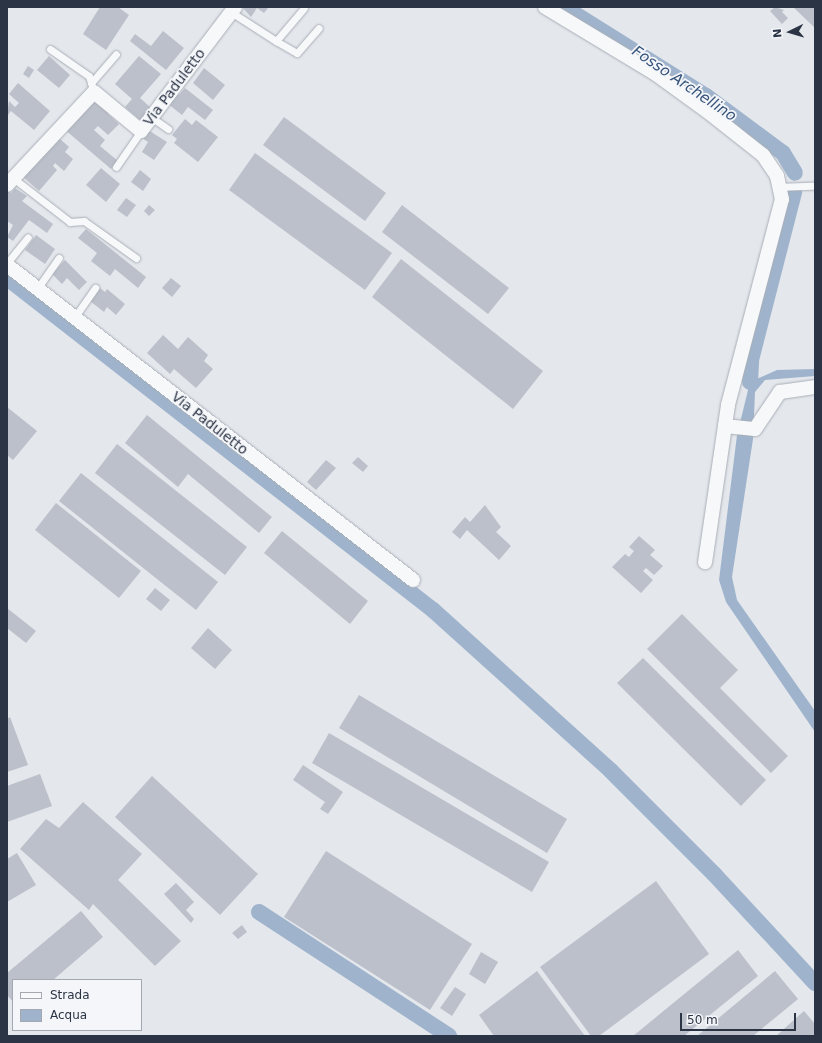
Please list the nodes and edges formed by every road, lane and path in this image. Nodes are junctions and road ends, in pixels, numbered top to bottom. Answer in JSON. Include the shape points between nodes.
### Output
{"nodes":[{"id":1,"x":545,"y":7,"type":"edge"},
{"id":2,"x":304,"y":8,"type":"dead end"},
{"id":3,"x":233,"y":10,"type":"edge"},
{"id":4,"x":319,"y":28,"type":"dead end"},
{"id":5,"x":276,"y":41,"type":"junction"},
{"id":6,"x":50,"y":49,"type":"dead end"},
{"id":7,"x":116,"y":54,"type":"dead end"},
{"id":8,"x":93,"y":87,"type":"junction"},
{"id":9,"x":151,"y":117,"type":"junction"},
{"id":10,"x":168,"y":129,"type":"dead end"},
{"id":11,"x":141,"y":131,"type":"junction"},
{"id":12,"x":116,"y":167,"type":"dead end"},
{"id":13,"x":10,"y":182,"type":"edge"},
{"id":14,"x":779,"y":186,"type":"junction"},
{"id":15,"x":815,"y":186,"type":"edge"},
{"id":16,"x":28,"y":236,"type":"dead end"},
{"id":17,"x":59,"y":258,"type":"dead end"},
{"id":18,"x":136,"y":258,"type":"dead end"},
{"id":19,"x":7,"y":264,"type":"edge"},
{"id":20,"x":95,"y":288,"type":"dead end"},
{"id":21,"x":37,"y":289,"type":"junction"},
{"id":22,"x":74,"y":318,"type":"junction"},
{"id":23,"x":815,"y":387,"type":"edge"},
{"id":24,"x":729,"y":426,"type":"junction"},
{"id":25,"x":705,"y":562,"type":"dead end"},
{"id":26,"x":413,"y":580,"type":"dead end"}],
"edges":[{"from":1,"to":14,"type":"street","via":[[656,74],[707,110],[763,155]]},
{"from":2,"to":5,"type":"lane"},
{"from":3,"to":5,"type":"lane"},
{"from":3,"to":9,"type":"street","name":"Via Paduletto"},
{"from":4,"to":5,"type":"lane","via":[[297,53]]},
{"from":6,"to":8,"type":"lane","via":[[89,76]]},
{"from":7,"to":8,"type":"lane"},
{"from":8,"to":11,"type":"street","name":"Via Paduletto"},
{"from":8,"to":13,"type":"street"},
{"from":9,"to":10,"type":"lane"},
{"from":9,"to":11,"type":"street","name":"Via Paduletto"},
{"from":11,"to":12,"type":"lane"},
{"from":13,"to":18,"type":"lane","via":[[70,222],[84,221]]},
{"from":14,"to":15,"type":"lane"},
{"from":14,"to":24,"type":"street","via":[[782,199]]},
{"from":16,"to":19,"type":"lane"},
{"from":17,"to":21,"type":"lane"},
{"from":19,"to":21,"type":"street","name":"Via Paduletto"},
{"from":20,"to":22,"type":"lane"},
{"from":21,"to":22,"type":"street","name":"Via Paduletto"},
{"from":22,"to":26,"type":"street","name":"Via Paduletto"},
{"from":23,"to":24,"type":"street","via":[[780,392],[755,429]]},
{"from":24,"to":25,"type":"street"}]}
